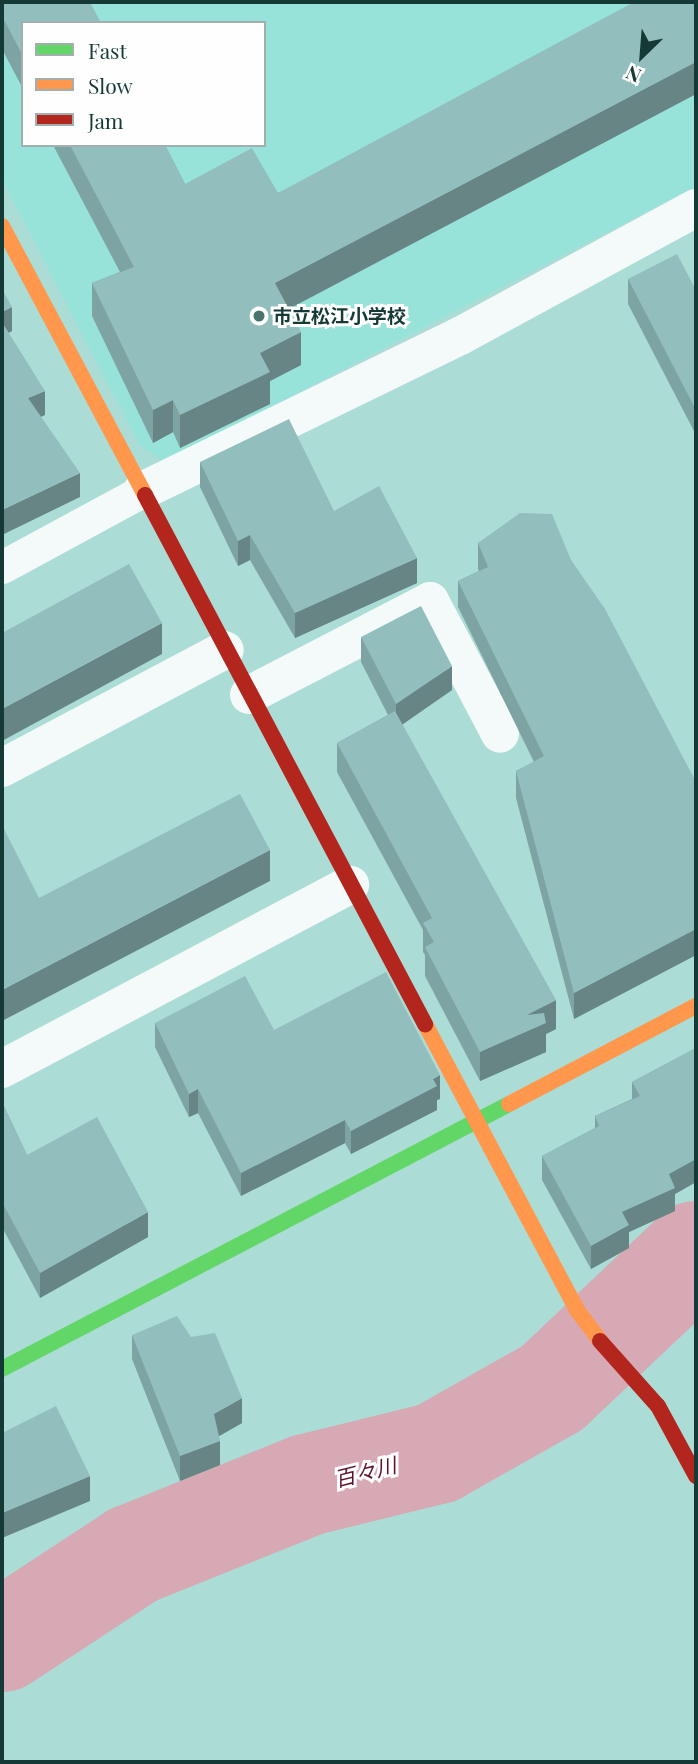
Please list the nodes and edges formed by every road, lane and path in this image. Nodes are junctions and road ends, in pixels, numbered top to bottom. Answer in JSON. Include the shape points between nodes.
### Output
{"nodes":[{"id":1,"x":696,"y":208,"type":"edge"},
{"id":2,"x":2,"y":226,"type":"edge"},
{"id":3,"x":142,"y":492,"type":"junction"},
{"id":4,"x":2,"y":567,"type":"edge"},
{"id":5,"x":225,"y":650,"type":"junction"},
{"id":6,"x":249,"y":695,"type":"junction"},
{"id":7,"x":500,"y":734,"type":"dead end"},
{"id":8,"x":2,"y":768,"type":"edge"},
{"id":9,"x":350,"y":885,"type":"junction"},
{"id":10,"x":696,"y":1006,"type":"edge"},
{"id":11,"x":2,"y":1069,"type":"edge"},
{"id":12,"x":479,"y":1121,"type":"junction"},
{"id":13,"x":2,"y":1369,"type":"edge"},
{"id":14,"x":696,"y":1476,"type":"edge"}],
"edges":[{"from":1,"to":3,"type":"street","via":[[460,336]]},
{"from":2,"to":3,"type":"street"},
{"from":3,"to":4,"type":"lane"},
{"from":3,"to":5,"type":"street"},
{"from":5,"to":6,"type":"street"},
{"from":5,"to":8,"type":"street"},
{"from":6,"to":7,"type":"street","via":[[429,601]]},
{"from":6,"to":9,"type":"street"},
{"from":9,"to":11,"type":"street"},
{"from":9,"to":12,"type":"street"},
{"from":10,"to":12,"type":"street"},
{"from":12,"to":13,"type":"street"},
{"from":12,"to":14,"type":"street","via":[[577,1310],[636,1388],[658,1406]]}]}
